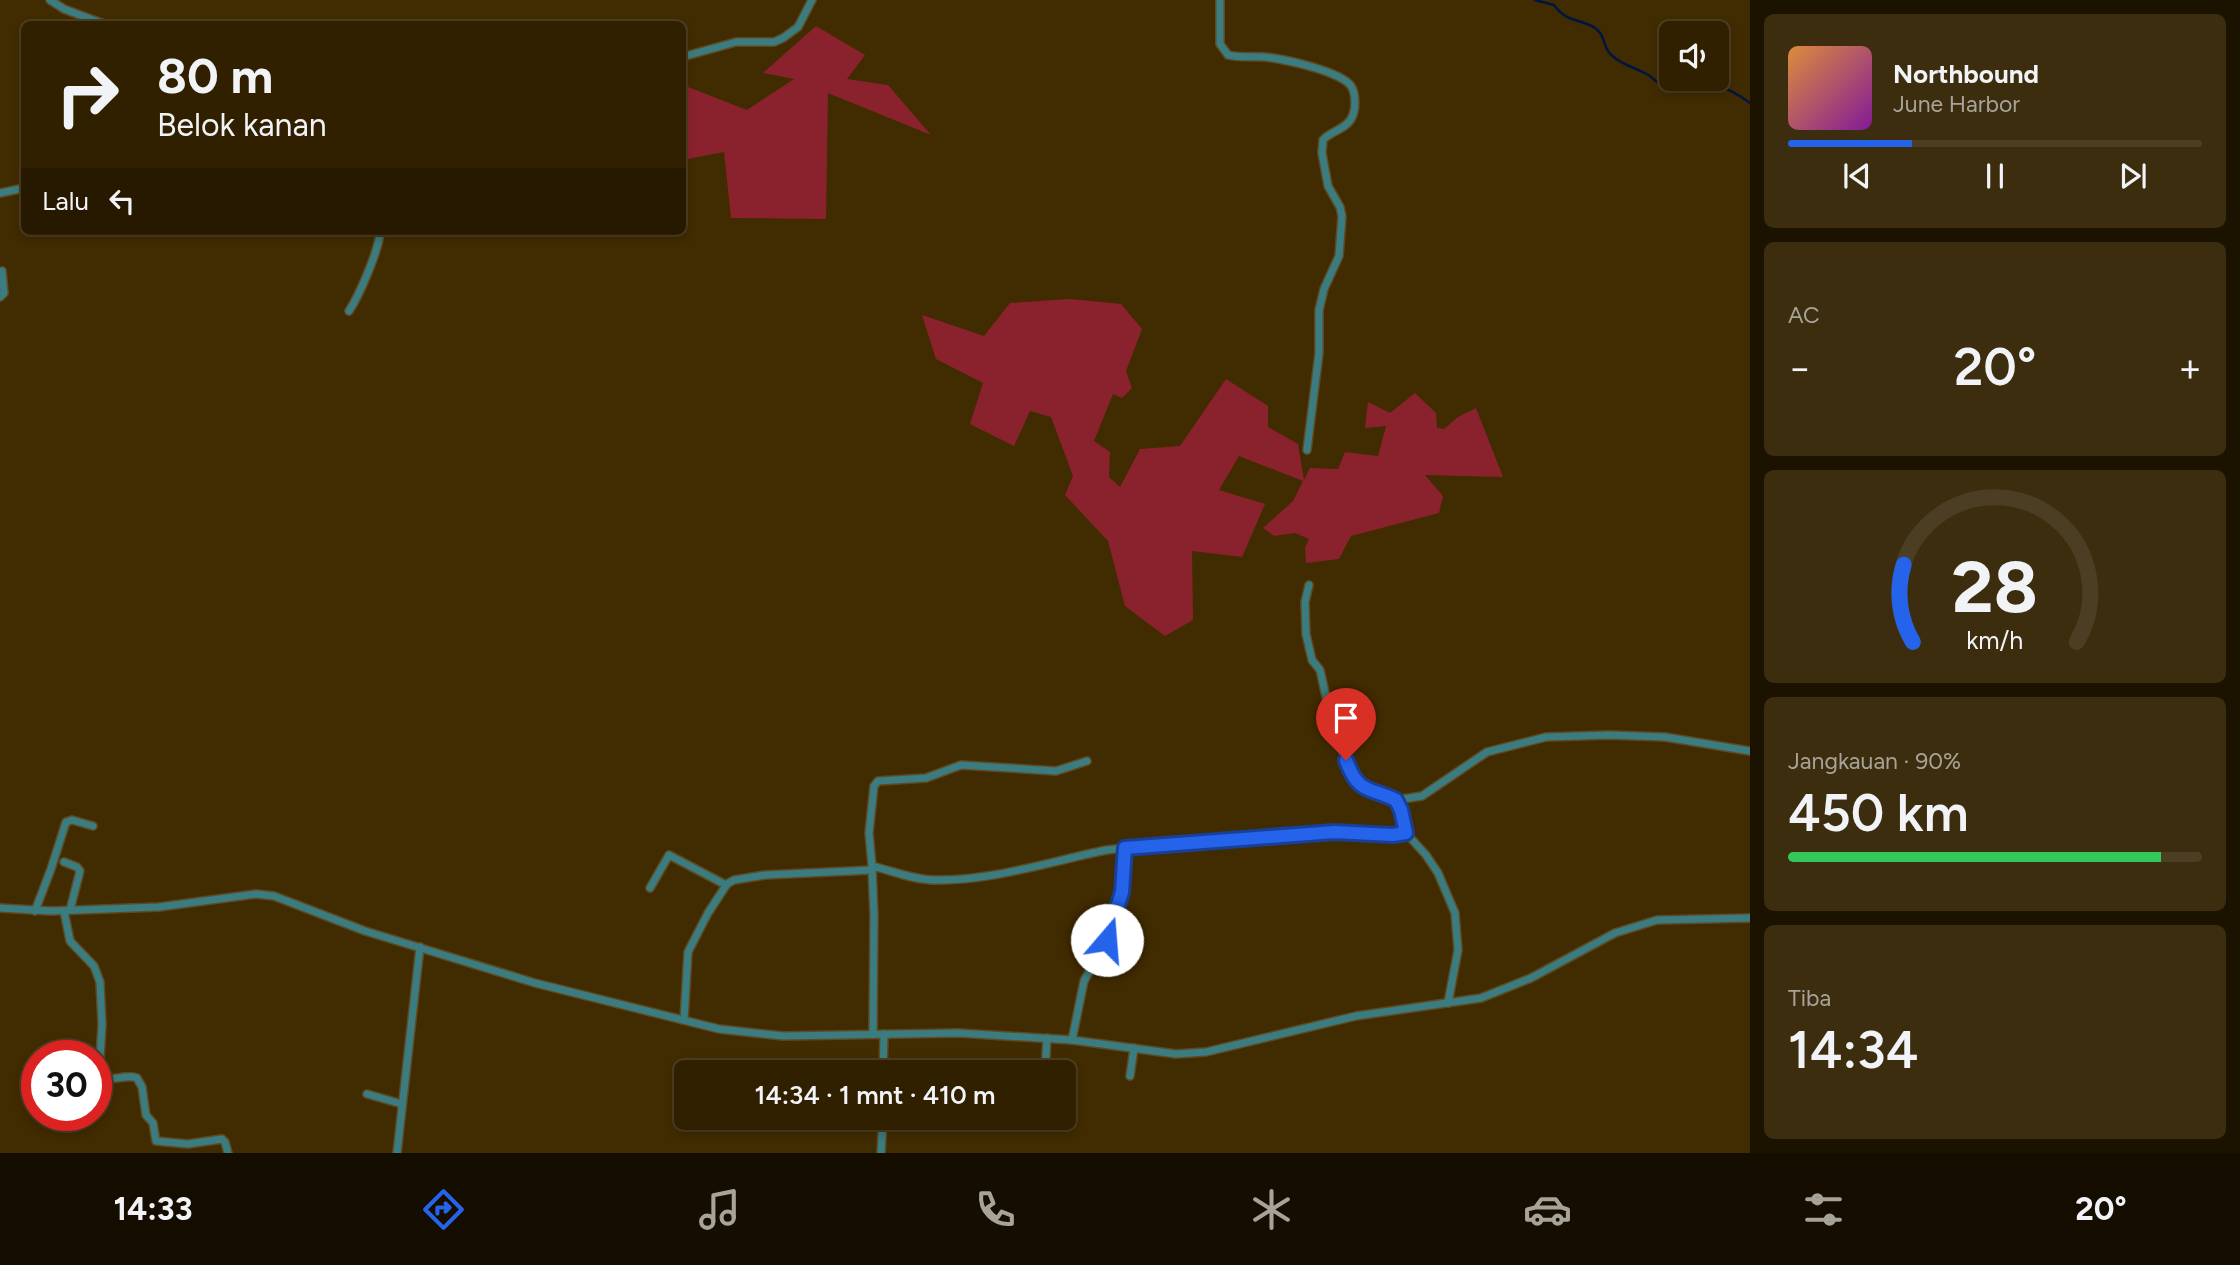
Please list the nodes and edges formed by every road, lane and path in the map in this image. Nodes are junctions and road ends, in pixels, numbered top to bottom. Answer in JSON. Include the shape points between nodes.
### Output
{"nodes":[{"id":1,"x":50,"y":0,"type":"edge"},
{"id":2,"x":813,"y":0,"type":"edge"},
{"id":3,"x":1220,"y":0,"type":"edge"},
{"id":4,"x":96,"y":21,"type":"edge"},
{"id":5,"x":686,"y":56,"type":"edge"},
{"id":6,"x":21,"y":189,"type":"edge"},
{"id":7,"x":0,"y":193,"type":"edge"},
{"id":8,"x":379,"y":235,"type":"edge"},
{"id":9,"x":2,"y":271,"type":"dead end"},
{"id":10,"x":0,"y":297,"type":"edge"},
{"id":11,"x":349,"y":311,"type":"dead end"},
{"id":12,"x":1307,"y":450,"type":"dead end"},
{"id":13,"x":1309,"y":585,"type":"dead end"},
{"id":14,"x":1750,"y":751,"type":"edge"},
{"id":15,"x":1087,"y":761,"type":"dead end"},
{"id":16,"x":1396,"y":800,"type":"junction"},
{"id":17,"x":93,"y":826,"type":"dead end"},
{"id":18,"x":1406,"y":833,"type":"junction"},
{"id":19,"x":1125,"y":848,"type":"junction"},
{"id":20,"x":64,"y":862,"type":"dead end"},
{"id":21,"x":872,"y":868,"type":"junction"},
{"id":22,"x":726,"y":886,"type":"junction"},
{"id":23,"x":650,"y":888,"type":"dead end"},
{"id":24,"x":0,"y":908,"type":"edge"},
{"id":25,"x":35,"y":911,"type":"junction"},
{"id":26,"x":67,"y":911,"type":"junction"},
{"id":27,"x":1750,"y":918,"type":"edge"},
{"id":28,"x":420,"y":947,"type":"junction"},
{"id":29,"x":1448,"y":1003,"type":"junction"},
{"id":30,"x":684,"y":1020,"type":"junction"},
{"id":31,"x":873,"y":1034,"type":"junction"},
{"id":32,"x":884,"y":1034,"type":"junction"},
{"id":33,"x":1047,"y":1038,"type":"junction"},
{"id":34,"x":1072,"y":1040,"type":"junction"},
{"id":35,"x":1134,"y":1048,"type":"junction"},
{"id":36,"x":883,"y":1060,"type":"edge"},
{"id":37,"x":1046,"y":1060,"type":"edge"},
{"id":38,"x":1130,"y":1076,"type":"dead end"},
{"id":39,"x":367,"y":1094,"type":"dead end"},
{"id":40,"x":402,"y":1104,"type":"junction"},
{"id":41,"x":882,"y":1130,"type":"edge"},
{"id":42,"x":158,"y":1143,"type":"junction"},
{"id":43,"x":159,"y":1153,"type":"edge"},
{"id":44,"x":228,"y":1153,"type":"edge"},
{"id":45,"x":397,"y":1153,"type":"edge"},
{"id":46,"x":881,"y":1153,"type":"edge"}],
"edges":[{"from":1,"to":4,"type":"street"},
{"from":2,"to":5,"type":"street","via":[[798,27],[774,42],[736,42]]},
{"from":3,"to":12,"type":"street","via":[[1220,44],[1228,55],[1315,68],[1343,79],[1355,93],[1352,118],[1323,140],[1328,186],[1342,216],[1339,256],[1319,310],[1319,353]]},
{"from":6,"to":7,"type":"street"},
{"from":8,"to":11,"type":"street"},
{"from":9,"to":10,"type":"street","via":[[4,293]]},
{"from":13,"to":16,"type":"street","via":[[1306,634],[1350,771],[1362,788]]},
{"from":14,"to":16,"type":"street","via":[[1665,737],[1546,737],[1487,752],[1423,796]]},
{"from":15,"to":21,"type":"street","via":[[1056,771],[961,765],[926,778],[878,781],[869,833]]},
{"from":16,"to":18,"type":"street"},
{"from":17,"to":25,"type":"street","via":[[72,820],[65,824]]},
{"from":18,"to":19,"type":"street","via":[[1334,832]]},
{"from":18,"to":29,"type":"street","via":[[1438,873],[1455,913],[1458,950]]},
{"from":19,"to":21,"type":"street","via":[[943,880]]},
{"from":19,"to":34,"type":"street","via":[[1123,887],[1115,916],[1084,981]]},
{"from":20,"to":26,"type":"street","via":[[80,871]]},
{"from":21,"to":22,"type":"street","via":[[765,875],[734,880]]},
{"from":21,"to":31,"type":"street"},
{"from":22,"to":23,"type":"street","via":[[669,855]]},
{"from":22,"to":30,"type":"street","via":[[688,952]]},
{"from":24,"to":25,"type":"street"},
{"from":25,"to":26,"type":"street"},
{"from":26,"to":28,"type":"street","via":[[159,907],[256,894],[274,896]]},
{"from":26,"to":42,"type":"street","via":[[71,941],[94,966],[100,982],[99,1075],[137,1078]]},
{"from":27,"to":29,"type":"street","via":[[1657,920],[1615,933],[1531,978],[1484,997]]},
{"from":28,"to":30,"type":"street","via":[[532,982]]},
{"from":28,"to":40,"type":"street"},
{"from":29,"to":35,"type":"street","via":[[1356,1016],[1202,1052],[1173,1054]]},
{"from":30,"to":31,"type":"street","via":[[783,1036]]},
{"from":31,"to":32,"type":"street"},
{"from":32,"to":33,"type":"street"},
{"from":32,"to":36,"type":"street"},
{"from":33,"to":34,"type":"street"},
{"from":33,"to":37,"type":"street"},
{"from":34,"to":35,"type":"street"},
{"from":35,"to":38,"type":"street"},
{"from":39,"to":40,"type":"street"},
{"from":40,"to":45,"type":"street"},
{"from":41,"to":46,"type":"street"},
{"from":42,"to":43,"type":"street"},
{"from":42,"to":44,"type":"street","via":[[222,1139]]}]}
